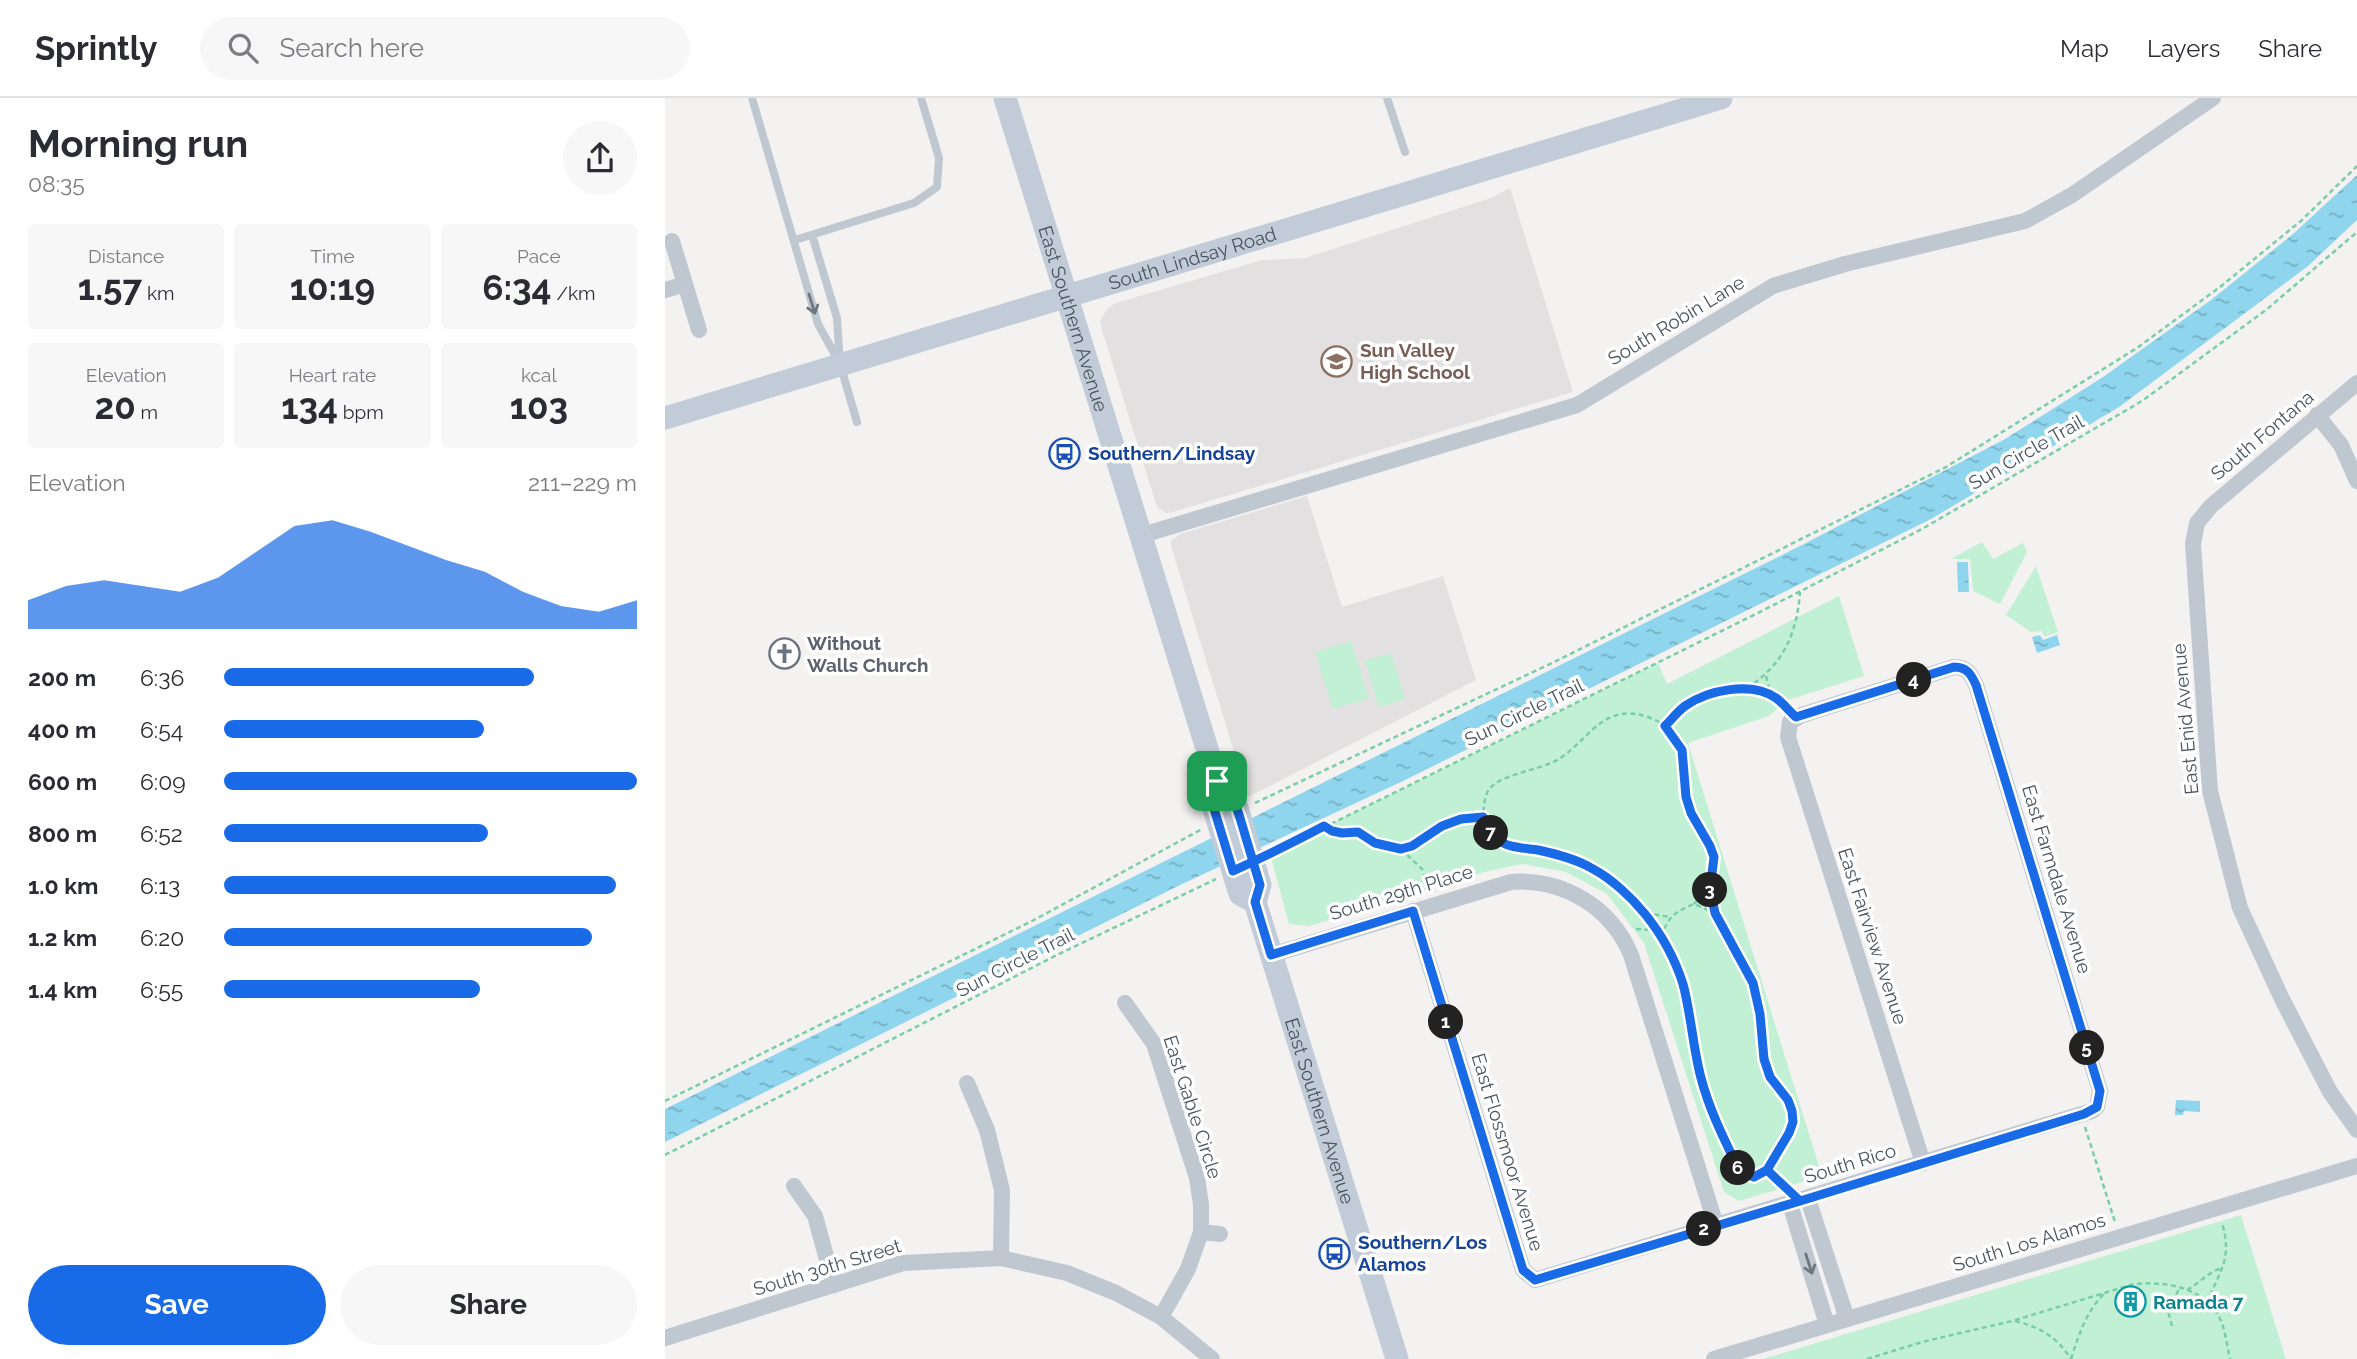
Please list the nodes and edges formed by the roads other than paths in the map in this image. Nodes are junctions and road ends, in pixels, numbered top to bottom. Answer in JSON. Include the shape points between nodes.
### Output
{"nodes":[{"id":1,"x":752,"y":98,"type":"edge"},
{"id":2,"x":921,"y":98,"type":"edge"},
{"id":3,"x":1005,"y":98,"type":"edge"},
{"id":4,"x":1387,"y":98,"type":"edge"},
{"id":5,"x":1721,"y":98,"type":"edge"},
{"id":6,"x":2213,"y":98,"type":"edge"},
{"id":7,"x":1405,"y":152,"type":"dead end"},
{"id":8,"x":812,"y":235,"type":"junction"},
{"id":9,"x":795,"y":240,"type":"junction"},
{"id":10,"x":672,"y":241,"type":"dead end"},
{"id":11,"x":685,"y":284,"type":"junction"},
{"id":12,"x":665,"y":290,"type":"edge"},
{"id":13,"x":1067,"y":297,"type":"junction"},
{"id":14,"x":699,"y":330,"type":"dead end"},
{"id":15,"x":840,"y":364,"type":"junction"},
{"id":16,"x":2357,"y":383,"type":"edge"},
{"id":17,"x":2317,"y":415,"type":"junction"},
{"id":18,"x":665,"y":418,"type":"edge"},
{"id":19,"x":857,"y":422,"type":"dead end"},
{"id":20,"x":2357,"y":481,"type":"edge"},
{"id":21,"x":2197,"y":523,"type":"joint"},
{"id":22,"x":1139,"y":536,"type":"junction"},
{"id":23,"x":1793,"y":720,"type":"joint"},
{"id":24,"x":1413,"y":911,"type":"junction"},
{"id":25,"x":1271,"y":955,"type":"junction"},
{"id":26,"x":1125,"y":1003,"type":"dead end"},
{"id":27,"x":967,"y":1083,"type":"dead end"},
{"id":28,"x":2097,"y":1107,"type":"joint"},
{"id":29,"x":2357,"y":1130,"type":"edge"},
{"id":30,"x":1923,"y":1163,"type":"junction"},
{"id":31,"x":2357,"y":1166,"type":"edge"},
{"id":32,"x":794,"y":1186,"type":"dead end"},
{"id":33,"x":1799,"y":1201,"type":"junction"},
{"id":34,"x":1716,"y":1225,"type":"junction"},
{"id":35,"x":1201,"y":1232,"type":"junction"},
{"id":36,"x":1220,"y":1234,"type":"dead end"},
{"id":37,"x":1001,"y":1258,"type":"junction"},
{"id":38,"x":1535,"y":1280,"type":"joint"},
{"id":39,"x":834,"y":1285,"type":"junction"},
{"id":40,"x":1161,"y":1317,"type":"junction"},
{"id":41,"x":1847,"y":1319,"type":"junction"},
{"id":42,"x":1827,"y":1325,"type":"junction"},
{"id":43,"x":665,"y":1338,"type":"edge"},
{"id":44,"x":1212,"y":1359,"type":"edge"},
{"id":45,"x":1397,"y":1359,"type":"edge"},
{"id":46,"x":1714,"y":1359,"type":"edge"}],
"edges":[{"from":1,"to":9,"type":"lane"},
{"from":2,"to":8,"type":"lane","via":[[939,158],[937,187],[914,203]]},
{"from":3,"to":13,"type":"main road","name":"East Southern Avenue"},
{"from":4,"to":7,"type":"lane"},
{"from":5,"to":13,"type":"main road","name":"South Lindsay Road"},
{"from":6,"to":22,"type":"street","name":"South Robin Lane","via":[[2072,195],[2025,221],[1773,286],[1577,405]]},
{"from":8,"to":9,"type":"lane"},
{"from":8,"to":15,"type":"lane","via":[[837,318]]},
{"from":9,"to":15,"type":"lane","one_way":true,"via":[[818,324]]},
{"from":10,"to":11,"type":"street"},
{"from":11,"to":12,"type":"street"},
{"from":11,"to":14,"type":"street"},
{"from":13,"to":15,"type":"main road","name":"South Lindsay Road"},
{"from":13,"to":22,"type":"main road","name":"East Southern Avenue"},
{"from":15,"to":18,"type":"main road","name":"South Lindsay Road"},
{"from":15,"to":19,"type":"lane"},
{"from":16,"to":17,"type":"street","name":"South Fontana"},
{"from":17,"to":20,"type":"street","via":[[2340,445]]},
{"from":17,"to":21,"type":"street","name":"South Fontana"},
{"from":21,"to":29,"type":"street","name":"East Enid Avenue","via":[[2193,544],[2210,791],[2240,908],[2324,1080]]},
{"from":22,"to":25,"type":"main road","name":"East Southern Avenue","via":[[1217,781],[1231,791],[1229,819],[1241,862],[1260,885],[1255,902]]},
{"from":23,"to":28,"type":"street","name":"East Farmdale Avenue","via":[[1954,667],[1969,672],[2100,1091]]},
{"from":23,"to":30,"type":"street","name":"East Fairview Avenue","via":[[1788,737]]},
{"from":24,"to":25,"type":"street","name":"South 29th Place"},
{"from":24,"to":34,"type":"street","name":"South 29th Place","via":[[1525,881],[1549,884],[1602,912],[1631,955]]},
{"from":24,"to":38,"type":"street","name":"East Flossmoor Avenue","via":[[1523,1270]]},
{"from":25,"to":45,"type":"main road","name":"East Southern Avenue"},
{"from":26,"to":35,"type":"street","name":"East Gable Circle","via":[[1154,1044],[1197,1178]]},
{"from":27,"to":37,"type":"street","via":[[987,1130],[1002,1191]]},
{"from":28,"to":30,"type":"street","name":"South Rico"},
{"from":30,"to":33,"type":"street","name":"South Rico"},
{"from":31,"to":41,"type":"street","name":"South Los Alamos"},
{"from":32,"to":39,"type":"street","via":[[815,1216]]},
{"from":33,"to":34,"type":"street","name":"South Rico"},
{"from":33,"to":41,"type":"street"},
{"from":33,"to":42,"type":"street","one_way":true},
{"from":34,"to":38,"type":"street","name":"South Rico"},
{"from":35,"to":36,"type":"street"},
{"from":35,"to":40,"type":"street","name":"East Gable Circle","via":[[1188,1269]]},
{"from":37,"to":39,"type":"street","name":"South 30th Street","via":[[903,1263]]},
{"from":37,"to":40,"type":"street","name":"South 30th Street","via":[[1067,1272]]},
{"from":39,"to":43,"type":"street","name":"South 30th Street"},
{"from":40,"to":44,"type":"street","name":"South 30th Street"},
{"from":41,"to":42,"type":"street","name":"South Los Alamos"},
{"from":42,"to":46,"type":"street","name":"South Los Alamos"}]}
